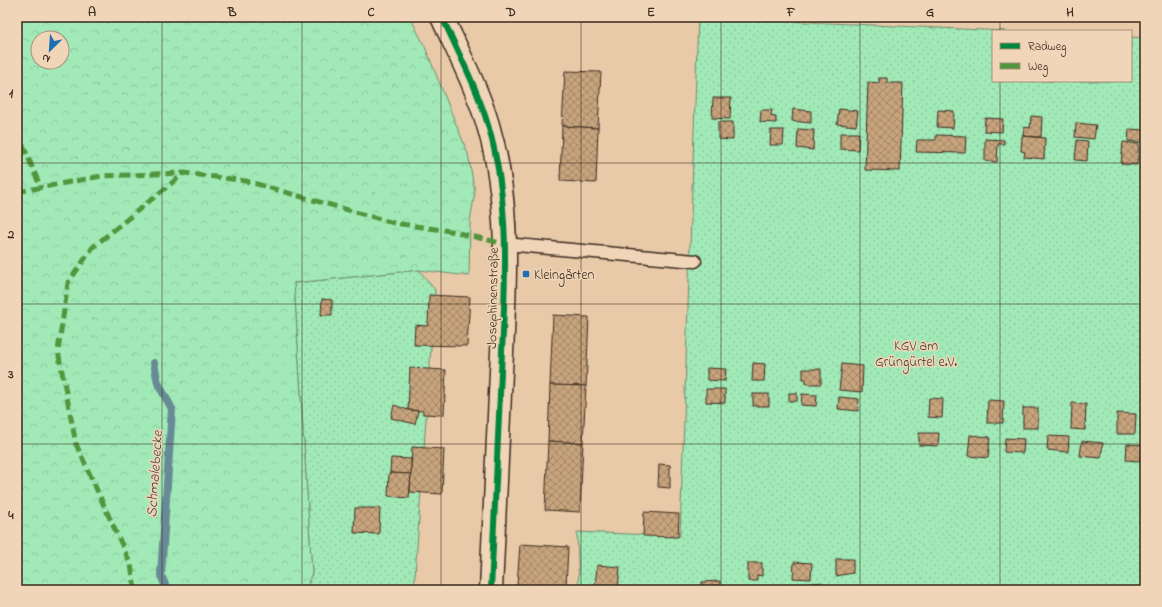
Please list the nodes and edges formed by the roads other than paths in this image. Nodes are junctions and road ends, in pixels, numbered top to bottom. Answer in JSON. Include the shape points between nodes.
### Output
{"nodes":[{"id":1,"x":442,"y":17,"type":"edge"},
{"id":2,"x":505,"y":244,"type":"junction"},
{"id":3,"x":695,"y":261,"type":"dead end"},
{"id":4,"x":491,"y":590,"type":"edge"}],
"edges":[{"from":1,"to":2,"type":"street","name":"Josephinenstraße","via":[[473,83],[488,125],[503,204]]},
{"from":2,"to":3,"type":"lane"},
{"from":2,"to":4,"type":"street","name":"Josephinenstraße","via":[[506,272]]}]}
